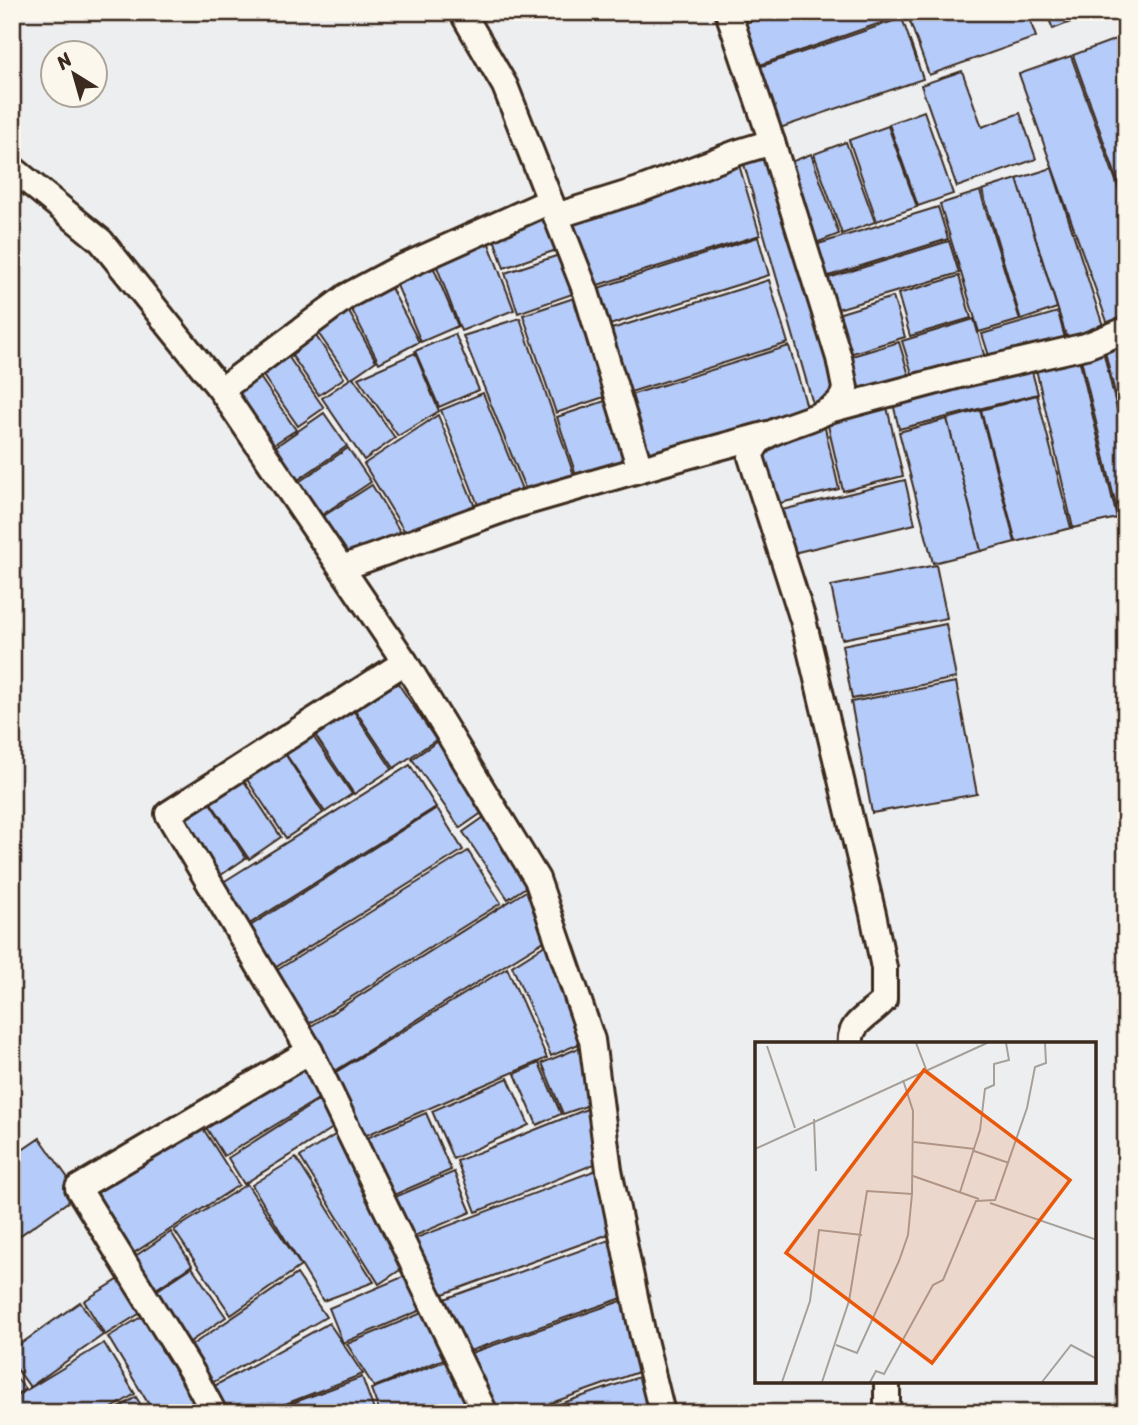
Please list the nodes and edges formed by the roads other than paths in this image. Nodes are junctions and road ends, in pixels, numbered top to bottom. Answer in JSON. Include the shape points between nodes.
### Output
{"nodes":[{"id":1,"x":462,"y":12,"type":"edge"},
{"id":2,"x":728,"y":12,"type":"edge"},
{"id":3,"x":772,"y":142,"type":"junction"},
{"id":4,"x":12,"y":168,"type":"edge"},
{"id":5,"x":553,"y":208,"type":"junction"},
{"id":6,"x":1126,"y":330,"type":"edge"},
{"id":7,"x":221,"y":390,"type":"junction"},
{"id":8,"x":829,"y":410,"type":"junction"},
{"id":9,"x":771,"y":433,"type":"junction"},
{"id":10,"x":640,"y":469,"type":"junction"},
{"id":11,"x":342,"y":568,"type":"junction"},
{"id":12,"x":405,"y":662,"type":"junction"},
{"id":13,"x":851,"y":1042,"type":"edge"},
{"id":14,"x":310,"y":1051,"type":"junction"},
{"id":15,"x":887,"y":1383,"type":"edge"},
{"id":16,"x":214,"y":1413,"type":"edge"},
{"id":17,"x":485,"y":1413,"type":"edge"},
{"id":18,"x":663,"y":1413,"type":"edge"},
{"id":19,"x":889,"y":1413,"type":"edge"}],
"edges":[{"from":1,"to":5,"type":"street","via":[[505,86]]},
{"from":2,"to":3,"type":"street"},
{"from":3,"to":5,"type":"street","via":[[639,190]]},
{"from":3,"to":8,"type":"street","via":[[843,377],[845,393]]},
{"from":4,"to":7,"type":"street","via":[[101,241]]},
{"from":5,"to":7,"type":"street","via":[[394,271],[347,296]]},
{"from":5,"to":10,"type":"street","via":[[586,292]]},
{"from":6,"to":8,"type":"street","via":[[1086,346]]},
{"from":7,"to":11,"type":"street"},
{"from":8,"to":9,"type":"street"},
{"from":9,"to":10,"type":"street"},
{"from":9,"to":13,"type":"street","via":[[755,446],[751,457],[803,620],[884,968],[884,1000],[852,1029]]},
{"from":10,"to":11,"type":"street","via":[[513,506]]},
{"from":11,"to":12,"type":"street"},
{"from":12,"to":14,"type":"street","via":[[168,814]]},
{"from":12,"to":18,"type":"street","via":[[537,879],[592,1040],[609,1170]]},
{"from":14,"to":16,"type":"street","via":[[78,1188]]},
{"from":14,"to":17,"type":"street"},
{"from":15,"to":19,"type":"street"}]}
